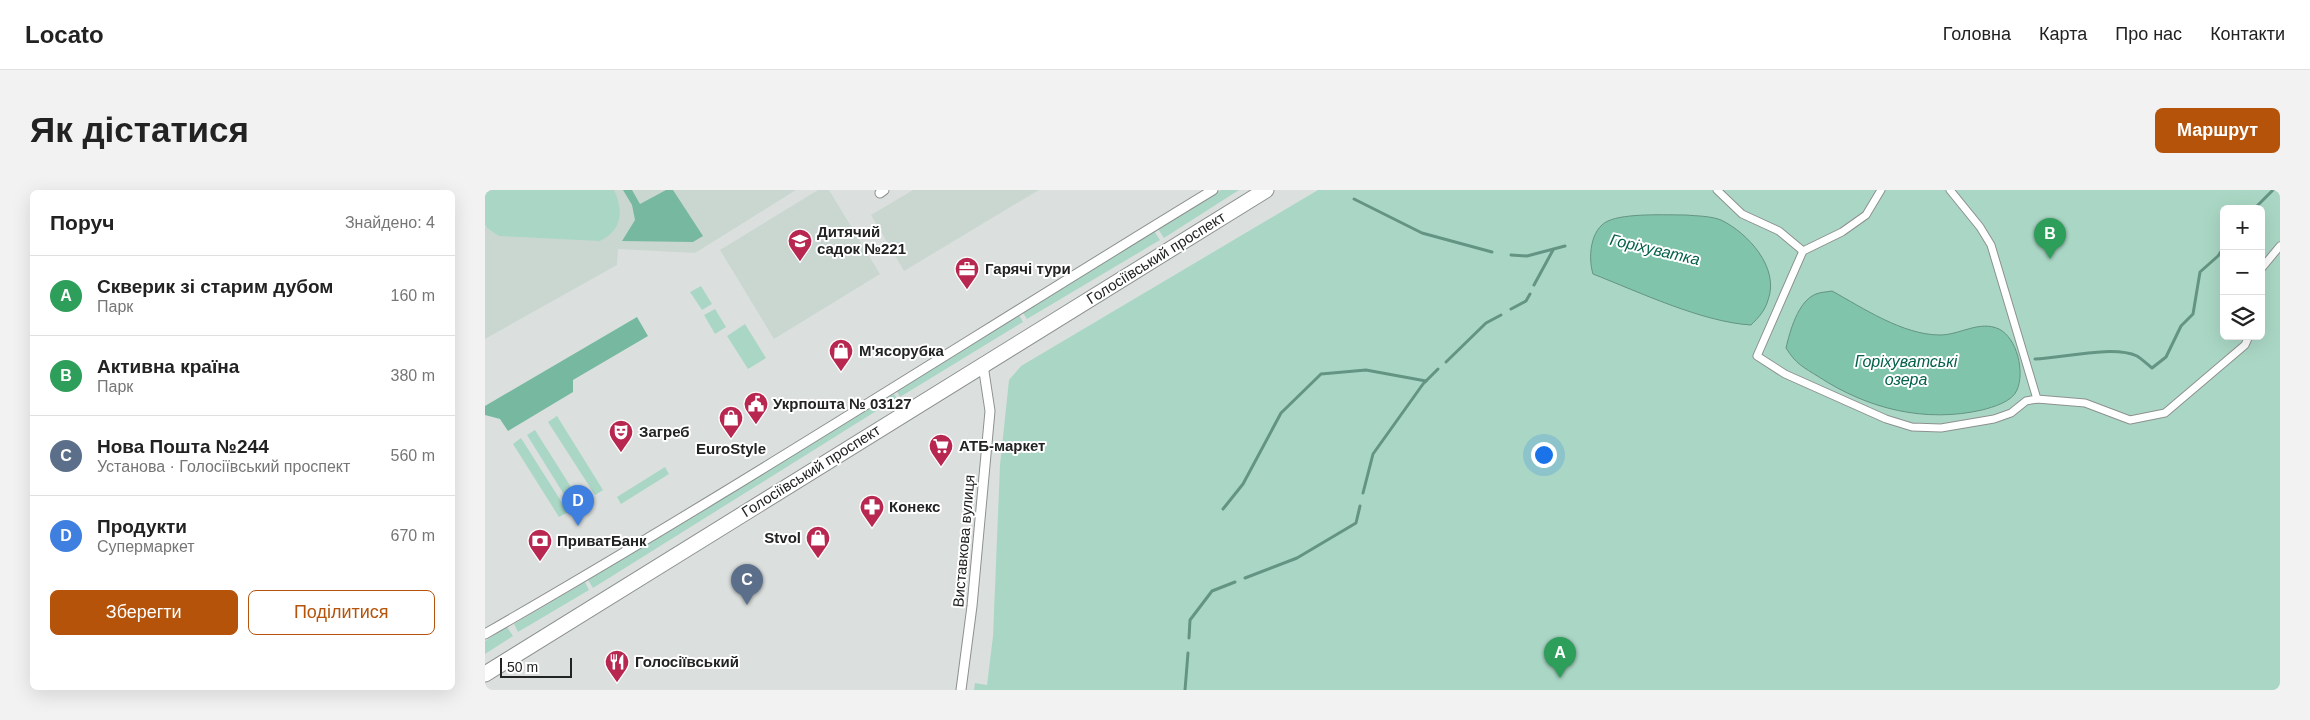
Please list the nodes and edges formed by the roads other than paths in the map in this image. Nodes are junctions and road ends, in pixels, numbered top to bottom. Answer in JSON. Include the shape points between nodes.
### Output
{"nodes":[{"id":1,"x":1213,"y":190,"type":"edge"},
{"id":2,"x":1266,"y":190,"type":"edge"},
{"id":3,"x":1717,"y":190,"type":"edge"},
{"id":4,"x":1881,"y":190,"type":"edge"},
{"id":5,"x":1950,"y":190,"type":"edge"},
{"id":6,"x":2280,"y":246,"type":"edge"},
{"id":7,"x":1803,"y":251,"type":"junction"},
{"id":8,"x":2265,"y":264,"type":"edge"},
{"id":9,"x":2247,"y":340,"type":"edge"},
{"id":10,"x":983,"y":365,"type":"junction"},
{"id":11,"x":2037,"y":399,"type":"junction"},
{"id":12,"x":485,"y":634,"type":"edge"},
{"id":13,"x":485,"y":674,"type":"edge"},
{"id":14,"x":961,"y":690,"type":"edge"}],
"edges":[{"from":1,"to":12,"type":"street","name":"Голосіївський проспект","via":[[593,572]]},
{"from":2,"to":10,"type":"highway","name":"Голосіївський проспект"},
{"from":3,"to":7,"type":"street","via":[[1742,214],[1779,232]]},
{"from":4,"to":7,"type":"street","via":[[1866,215],[1842,232]]},
{"from":5,"to":11,"type":"street","via":[[1991,245]]},
{"from":6,"to":8,"type":"street"},
{"from":7,"to":11,"type":"street","via":[[1757,356],[1778,370],[1863,410],[1912,427],[1941,428],[1994,419],[2011,413],[2026,400]]},
{"from":9,"to":11,"type":"street","via":[[2165,412],[2129,420],[2085,403]]},
{"from":10,"to":13,"type":"highway","name":"Голосіївський проспект"},
{"from":10,"to":14,"type":"street","name":"Виставкова вулиця","via":[[990,411]]}]}
